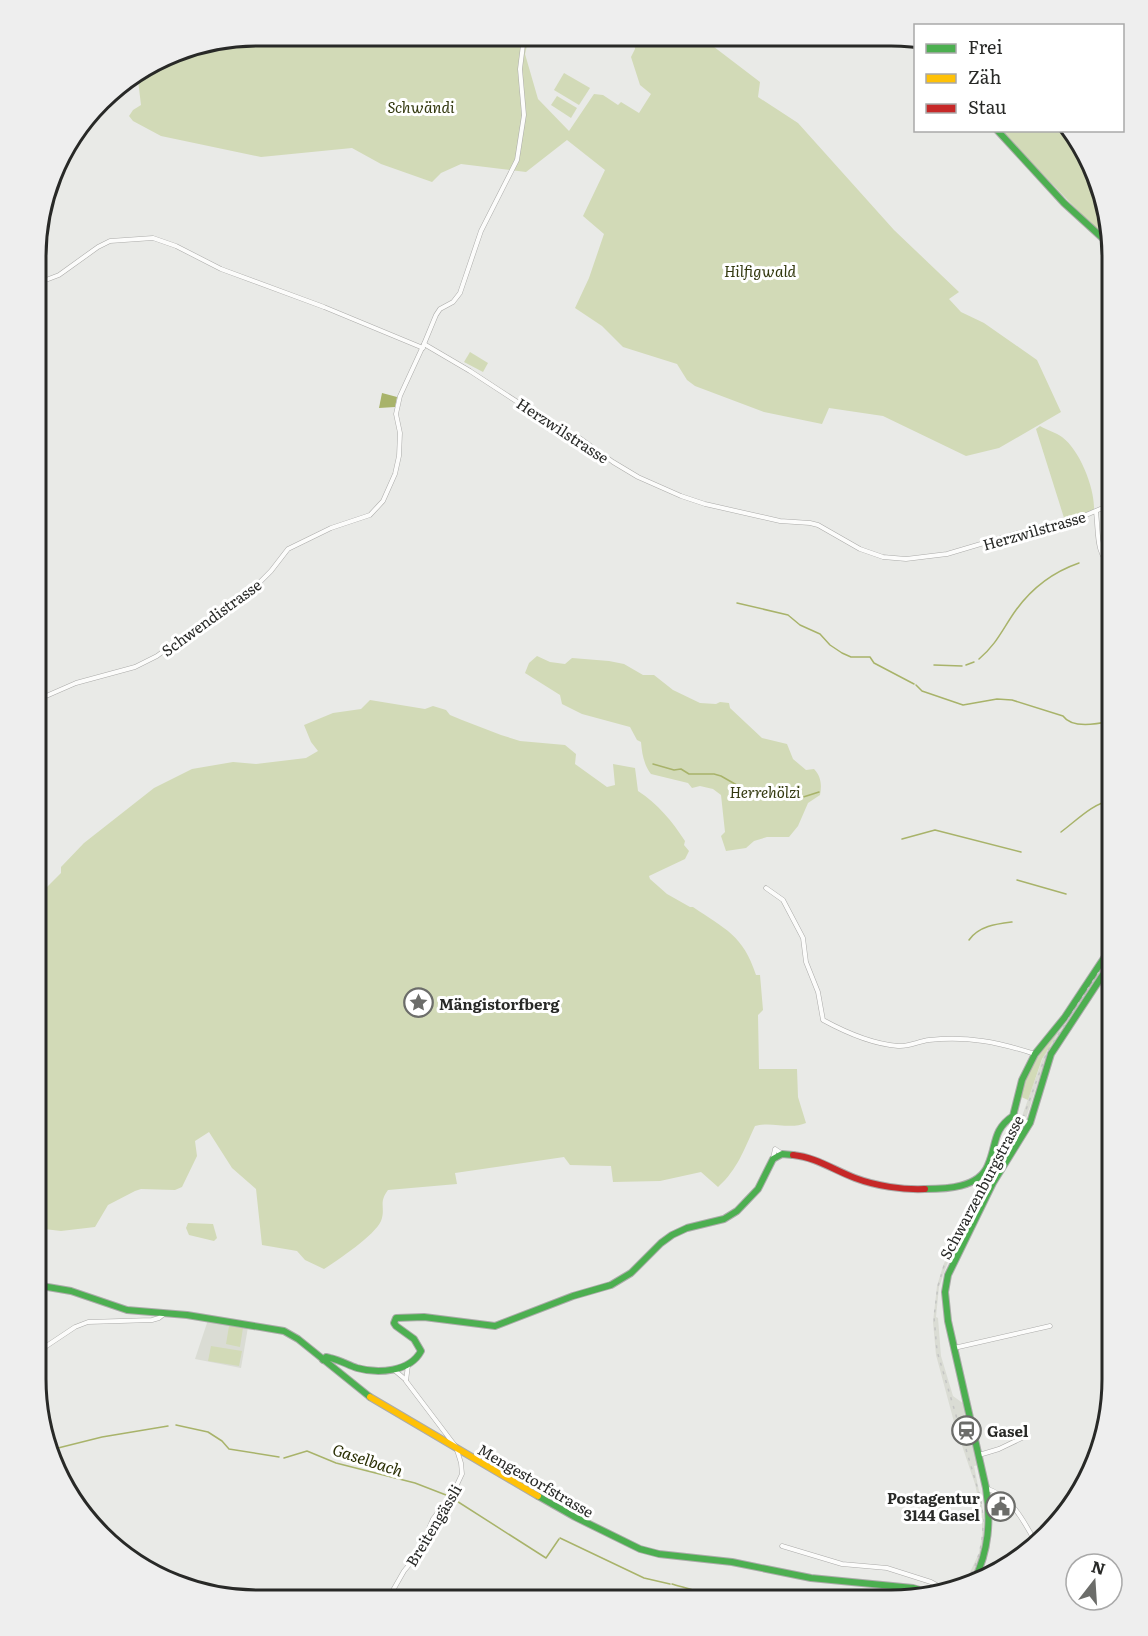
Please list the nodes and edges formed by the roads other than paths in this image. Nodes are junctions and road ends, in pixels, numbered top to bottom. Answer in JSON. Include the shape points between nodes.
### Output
{"nodes":[{"id":1,"x":523,"y":47,"type":"edge"},
{"id":2,"x":999,"y":132,"type":"edge"},
{"id":3,"x":1100,"y":236,"type":"edge"},
{"id":4,"x":46,"y":280,"type":"edge"},
{"id":5,"x":423,"y":346,"type":"junction"},
{"id":6,"x":1102,"y":509,"type":"edge"},
{"id":7,"x":1096,"y":512,"type":"junction"},
{"id":8,"x":1102,"y":556,"type":"edge"},
{"id":9,"x":46,"y":696,"type":"edge"},
{"id":10,"x":766,"y":888,"type":"dead end"},
{"id":11,"x":1101,"y":962,"type":"edge"},
{"id":12,"x":1101,"y":977,"type":"edge"},
{"id":13,"x":1035,"y":1054,"type":"junction"},
{"id":14,"x":1013,"y":1116,"type":"junction"},
{"id":15,"x":1030,"y":1123,"type":"junction"},
{"id":16,"x":46,"y":1287,"type":"edge"},
{"id":17,"x":165,"y":1313,"type":"junction"},
{"id":18,"x":1050,"y":1326,"type":"dead end"},
{"id":19,"x":46,"y":1347,"type":"edge"},
{"id":20,"x":954,"y":1348,"type":"junction"},
{"id":21,"x":323,"y":1360,"type":"junction"},
{"id":22,"x":408,"y":1365,"type":"junction"},
{"id":23,"x":393,"y":1370,"type":"junction"},
{"id":24,"x":406,"y":1381,"type":"junction"},
{"id":25,"x":1024,"y":1437,"type":"dead end"},
{"id":26,"x":456,"y":1448,"type":"junction"},
{"id":27,"x":979,"y":1455,"type":"junction"},
{"id":28,"x":986,"y":1488,"type":"junction"},
{"id":29,"x":1031,"y":1536,"type":"edge"},
{"id":30,"x":782,"y":1546,"type":"dead end"},
{"id":31,"x":979,"y":1570,"type":"edge"},
{"id":32,"x":935,"y":1584,"type":"edge"},
{"id":33,"x":914,"y":1588,"type":"edge"},
{"id":34,"x":393,"y":1590,"type":"edge"}],
"edges":[{"from":1,"to":5,"type":"street","name":"Schwendistrasse","via":[[520,69],[524,121],[516,164],[481,231],[462,289],[456,299],[440,309]]},
{"from":2,"to":3,"type":"street"},
{"from":4,"to":5,"type":"street","name":"Herzwilstrasse","via":[[110,241],[153,238],[221,269]]},
{"from":5,"to":7,"type":"street","name":"Herzwilstrasse","via":[[471,371],[638,477],[705,504],[818,525],[883,557],[906,559],[948,554]]},
{"from":5,"to":9,"type":"street","name":"Schwendistrasse","via":[[398,403],[400,440],[395,474],[387,495],[374,511],[288,549],[250,591],[150,660]]},
{"from":6,"to":7,"type":"street","name":"Herzwilstrasse"},
{"from":7,"to":8,"type":"street"},
{"from":10,"to":13,"type":"street","via":[[783,900],[803,938],[806,962],[819,992],[825,1021],[895,1046],[929,1040],[979,1039]]},
{"from":11,"to":13,"type":"street"},
{"from":12,"to":15,"type":"street","name":"Schwarzenburgstrasse","via":[[1050,1056]]},
{"from":13,"to":14,"type":"street","via":[[1022,1080]]},
{"from":14,"to":15,"type":"street"},
{"from":14,"to":22,"type":"street","via":[[998,1131],[984,1173],[971,1183],[954,1187],[899,1188],[857,1179],[805,1156],[782,1154],[773,1159],[758,1189],[737,1210],[724,1219],[672,1235],[631,1273],[611,1285],[495,1326],[424,1317],[396,1318],[396,1326],[414,1339],[420,1349],[419,1356]]},
{"from":15,"to":20,"type":"street","name":"Schwarzenburgstrasse","via":[[990,1189],[950,1270],[945,1299]]},
{"from":16,"to":17,"type":"street","name":"Mengestorfstrasse","via":[[126,1310]]},
{"from":17,"to":19,"type":"street","via":[[152,1320],[85,1323]]},
{"from":17,"to":21,"type":"street","name":"Mengestorfstrasse","via":[[284,1331]]},
{"from":18,"to":20,"type":"street"},
{"from":20,"to":27,"type":"street","name":"Schwarzenburgstrasse"},
{"from":21,"to":23,"type":"street","via":[[336,1359],[360,1369]]},
{"from":21,"to":26,"type":"street","name":"Mengestorfstrasse","via":[[372,1398]]},
{"from":22,"to":23,"type":"street"},
{"from":22,"to":24,"type":"street"},
{"from":23,"to":24,"type":"street"},
{"from":24,"to":26,"type":"street"},
{"from":25,"to":27,"type":"street"},
{"from":26,"to":33,"type":"street","name":"Mengestorfstrasse","via":[[575,1517],[650,1552],[732,1562],[811,1578]]},
{"from":26,"to":34,"type":"street","name":"Breitengässli","via":[[461,1479],[433,1519],[418,1554]]},
{"from":27,"to":28,"type":"street","name":"Schwarzenburgstrasse"},
{"from":28,"to":29,"type":"street","via":[[1014,1507]]},
{"from":28,"to":31,"type":"street","name":"Schwarzenburgstrasse","via":[[990,1531]]},
{"from":30,"to":32,"type":"street","via":[[842,1564],[887,1568]]}]}
